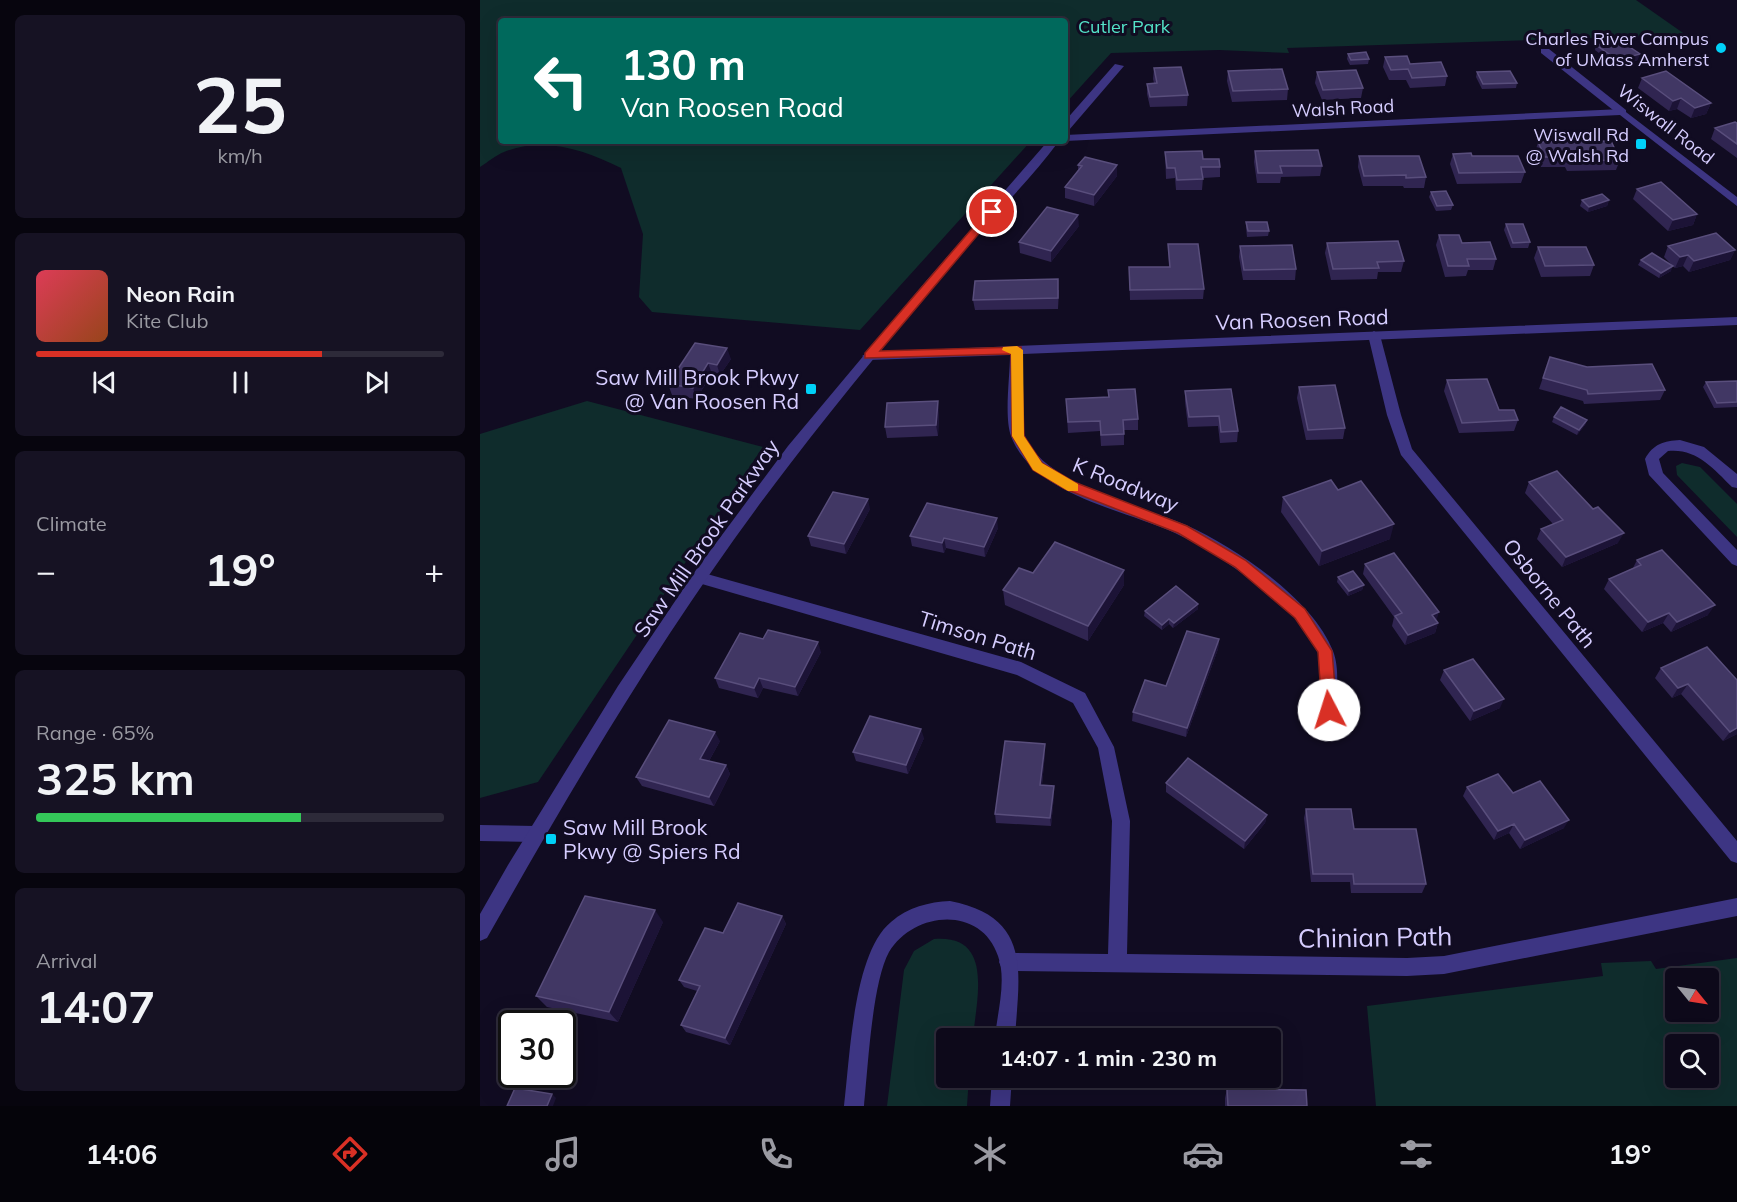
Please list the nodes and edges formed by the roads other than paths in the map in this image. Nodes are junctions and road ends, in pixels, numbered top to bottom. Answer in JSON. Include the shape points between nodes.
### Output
{"nodes":[{"id":1,"x":1545,"y":51,"type":"dead end"},
{"id":2,"x":1119,"y":66,"type":"dead end"},
{"id":3,"x":1622,"y":112,"type":"junction"},
{"id":4,"x":1068,"y":125,"type":"edge"},
{"id":5,"x":1068,"y":138,"type":"edge"},
{"id":6,"x":1051,"y":144,"type":"edge"},
{"id":7,"x":1737,"y":203,"type":"edge"},
{"id":8,"x":1737,"y":321,"type":"edge"},
{"id":9,"x":1374,"y":335,"type":"junction"},
{"id":10,"x":1017,"y":350,"type":"junction"},
{"id":11,"x":870,"y":356,"type":"junction"},
{"id":12,"x":1737,"y":483,"type":"edge"},
{"id":13,"x":1737,"y":560,"type":"edge"},
{"id":14,"x":700,"y":578,"type":"junction"},
{"id":15,"x":1329,"y":710,"type":"dead end"},
{"id":16,"x":480,"y":833,"type":"edge"},
{"id":17,"x":535,"y":834,"type":"junction"},
{"id":18,"x":1737,"y":855,"type":"edge"},
{"id":19,"x":1737,"y":907,"type":"edge"},
{"id":20,"x":480,"y":932,"type":"edge"},
{"id":21,"x":1009,"y":962,"type":"junction"},
{"id":22,"x":1118,"y":965,"type":"junction"},
{"id":23,"x":1006,"y":1028,"type":"edge"},
{"id":24,"x":1001,"y":1088,"type":"edge"},
{"id":25,"x":854,"y":1106,"type":"edge"},
{"id":26,"x":1000,"y":1106,"type":"edge"}],
"edges":[{"from":1,"to":3,"type":"street","name":"Wiswall Road"},
{"from":2,"to":4,"type":"street"},
{"from":3,"to":5,"type":"street","name":"Walsh Road"},
{"from":3,"to":7,"type":"street","name":"Wiswall Road"},
{"from":6,"to":11,"type":"street","name":"Saw Mill Brook Parkway"},
{"from":8,"to":9,"type":"street","name":"Van Roosen Road"},
{"from":9,"to":10,"type":"street","name":"Van Roosen Road"},
{"from":9,"to":18,"type":"street","name":"Osborne Path","via":[[1406,451]]},
{"from":10,"to":11,"type":"street","name":"Van Roosen Road"},
{"from":10,"to":15,"type":"street","name":"K Roadway","via":[[1018,436],[1038,466],[1069,486],[1182,530],[1248,570],[1300,614],[1325,651]]},
{"from":11,"to":14,"type":"street","name":"Saw Mill Brook Parkway","via":[[785,460]]},
{"from":12,"to":13,"type":"street","via":[[1697,449],[1667,446],[1652,459],[1656,475]]},
{"from":14,"to":17,"type":"street","name":"Saw Mill Brook Parkway"},
{"from":14,"to":22,"type":"street","name":"Timson Path","via":[[1021,669],[1079,698],[1106,747],[1121,821]]},
{"from":16,"to":17,"type":"street"},
{"from":17,"to":20,"type":"street","name":"Saw Mill Brook Parkway"},
{"from":19,"to":22,"type":"street","name":"Chinian Path","via":[[1444,965]]},
{"from":21,"to":22,"type":"street","name":"Chinian Path"},
{"from":21,"to":23,"type":"street"},
{"from":21,"to":25,"type":"street","via":[[995,930],[968,912],[930,910],[891,932],[873,965]]},
{"from":24,"to":26,"type":"street"}]}
